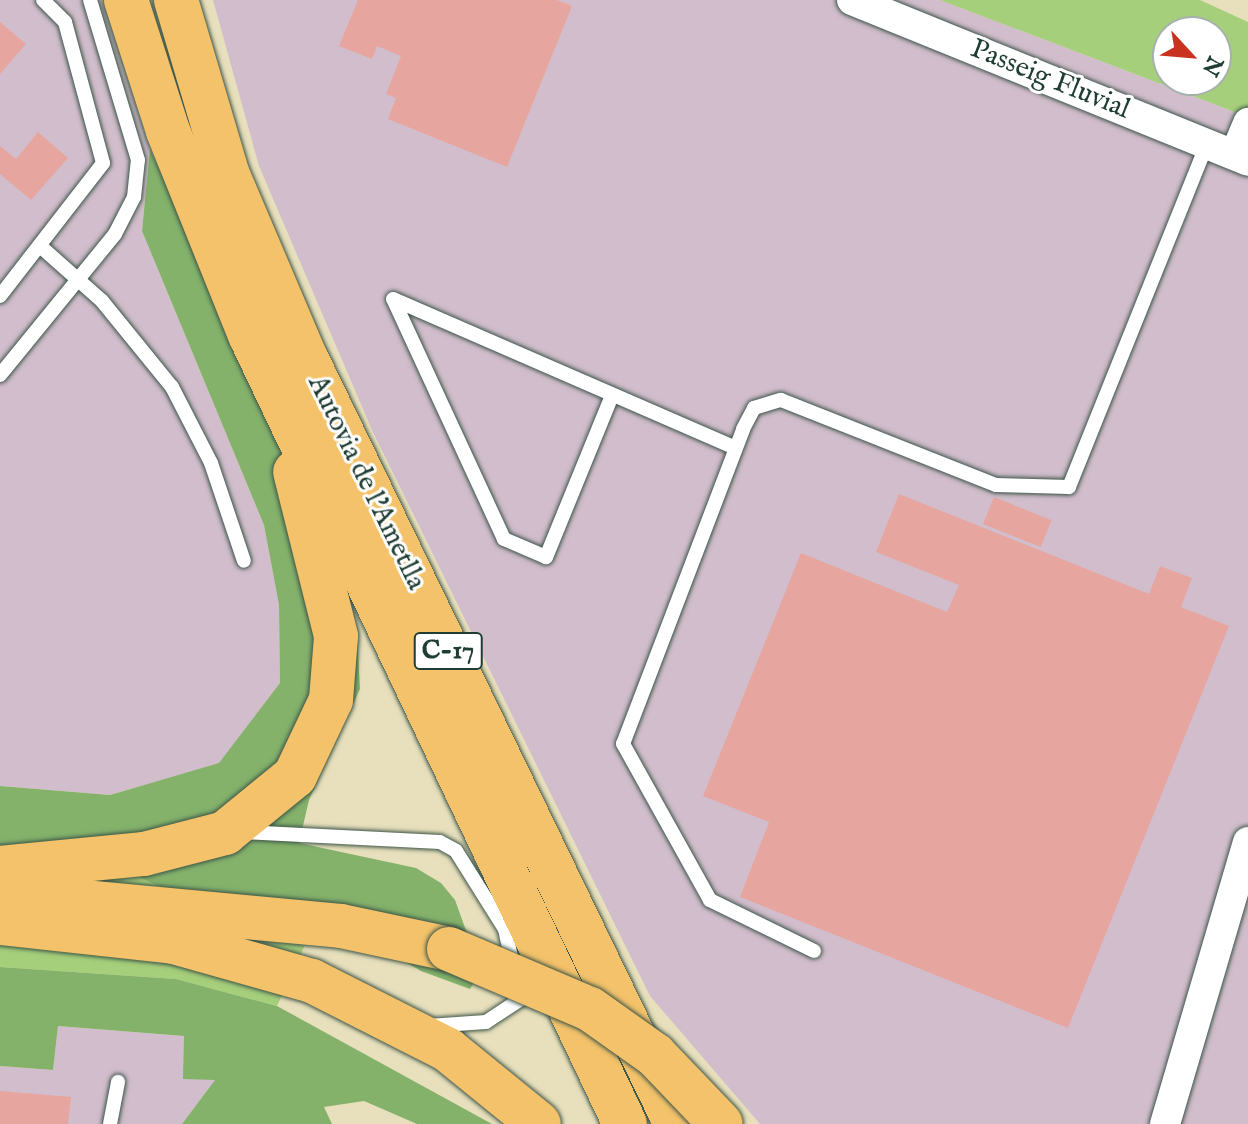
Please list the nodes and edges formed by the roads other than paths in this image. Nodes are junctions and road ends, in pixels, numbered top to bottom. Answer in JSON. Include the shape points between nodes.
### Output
{"nodes":[{"id":1,"x":90,"y":0,"type":"edge"},
{"id":2,"x":126,"y":0,"type":"edge"},
{"id":3,"x":176,"y":0,"type":"edge"},
{"id":4,"x":852,"y":0,"type":"edge"},
{"id":5,"x":45,"y":1,"type":"edge"},
{"id":6,"x":1248,"y":123,"type":"edge"},
{"id":7,"x":1230,"y":153,"type":"edge"},
{"id":8,"x":40,"y":246,"type":"junction"},
{"id":9,"x":78,"y":280,"type":"junction"},
{"id":10,"x":0,"y":296,"type":"edge"},
{"id":11,"x":251,"y":337,"type":"junction"},
{"id":12,"x":0,"y":375,"type":"edge"},
{"id":13,"x":611,"y":398,"type":"junction"},
{"id":14,"x":735,"y":448,"type":"junction"},
{"id":15,"x":244,"y":561,"type":"dead end"},
{"id":16,"x":225,"y":833,"type":"junction"},
{"id":17,"x":1248,"y":842,"type":"edge"},
{"id":18,"x":0,"y":868,"type":"edge"},
{"id":19,"x":0,"y":894,"type":"edge"},
{"id":20,"x":0,"y":923,"type":"edge"},
{"id":21,"x":814,"y":951,"type":"dead end"},
{"id":22,"x":412,"y":1028,"type":"junction"},
{"id":23,"x":118,"y":1082,"type":"dead end"},
{"id":24,"x":110,"y":1124,"type":"edge"},
{"id":25,"x":539,"y":1124,"type":"edge"},
{"id":26,"x":625,"y":1124,"type":"edge"},
{"id":27,"x":676,"y":1124,"type":"edge"},
{"id":28,"x":721,"y":1124,"type":"edge"},
{"id":29,"x":1165,"y":1124,"type":"edge"}],
"edges":[{"from":1,"to":9,"type":"lane","via":[[138,160],[124,221]]},
{"from":2,"to":11,"type":"highway","name":"Autovia de l'Ametlla","number":"C-17","via":[[168,131]]},
{"from":3,"to":27,"type":"highway","name":"Autovia de l'Ametlla","number":"C-17","via":[[228,175],[305,356]]},
{"from":4,"to":7,"type":"street","name":"Passeig Fluvial"},
{"from":5,"to":8,"type":"lane","via":[[65,22],[104,152],[94,180]]},
{"from":6,"to":7,"type":"street"},
{"from":7,"to":14,"type":"lane","via":[[1069,487],[996,485],[781,400],[754,408]]},
{"from":8,"to":9,"type":"lane"},
{"from":8,"to":10,"type":"lane"},
{"from":9,"to":12,"type":"lane"},
{"from":9,"to":15,"type":"lane","via":[[172,387],[211,463]]},
{"from":11,"to":16,"type":"highway","via":[[327,579],[335,667],[321,732],[295,776]]},
{"from":11,"to":26,"type":"highway","name":"Autovia de l'Ametlla","number":"C-17"},
{"from":13,"to":13,"type":"lane","via":[[557,373],[393,299],[504,539],[546,557]]},
{"from":13,"to":14,"type":"lane"},
{"from":14,"to":21,"type":"lane","via":[[623,744],[710,900]]},
{"from":16,"to":18,"type":"highway","via":[[144,854]]},
{"from":16,"to":22,"type":"lane","via":[[426,841],[456,851],[505,929],[521,999],[486,1022]]},
{"from":17,"to":29,"type":"street"},
{"from":19,"to":28,"type":"highway","bridge":true,"via":[[341,926],[449,949],[590,1009],[655,1055]]},
{"from":20,"to":22,"type":"highway","via":[[174,942],[242,957]]},
{"from":22,"to":25,"type":"highway"},
{"from":23,"to":24,"type":"lane"}]}
